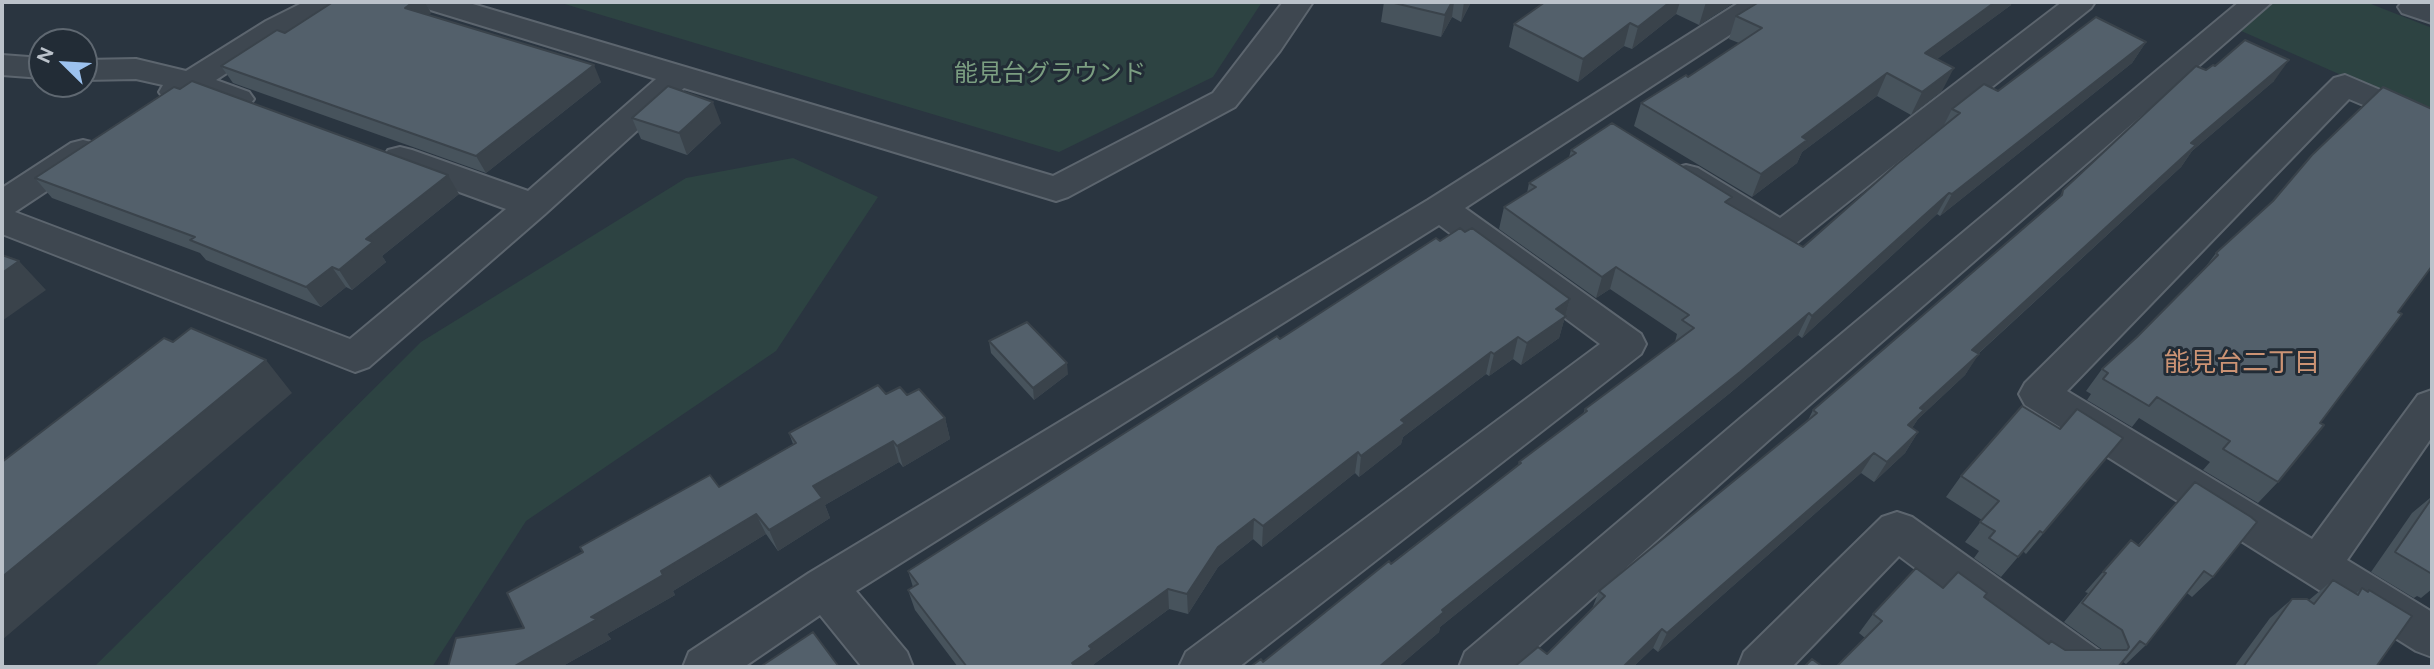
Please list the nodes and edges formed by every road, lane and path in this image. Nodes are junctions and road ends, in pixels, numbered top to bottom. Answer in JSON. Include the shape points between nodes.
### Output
{"nodes":[{"id":1,"x":337,"y":2,"type":"edge"},
{"id":2,"x":435,"y":2,"type":"edge"},
{"id":3,"x":1298,"y":2,"type":"edge"},
{"id":4,"x":1760,"y":2,"type":"edge"},
{"id":5,"x":2080,"y":2,"type":"edge"},
{"id":6,"x":2257,"y":2,"type":"edge"},
{"id":7,"x":2418,"y":2,"type":"edge"},
{"id":8,"x":494,"y":9,"type":"edge"},
{"id":9,"x":2432,"y":14,"type":"edge"},
{"id":10,"x":2,"y":65,"type":"edge"},
{"id":11,"x":28,"y":67,"type":"edge"},
{"id":12,"x":98,"y":70,"type":"edge"},
{"id":13,"x":678,"y":76,"type":"junction"},
{"id":14,"x":191,"y":82,"type":"junction"},
{"id":15,"x":267,"y":110,"type":"edge"},
{"id":16,"x":146,"y":111,"type":"edge"},
{"id":17,"x":1586,"y":114,"type":"junction"},
{"id":18,"x":2432,"y":124,"type":"edge"},
{"id":19,"x":113,"y":132,"type":"edge"},
{"id":20,"x":1620,"y":135,"type":"edge"},
{"id":21,"x":368,"y":146,"type":"edge"},
{"id":22,"x":1655,"y":157,"type":"edge"},
{"id":23,"x":2,"y":204,"type":"edge"},
{"id":24,"x":533,"y":206,"type":"junction"},
{"id":25,"x":1440,"y":208,"type":"junction"},
{"id":26,"x":2,"y":221,"type":"edge"},
{"id":27,"x":2432,"y":406,"type":"edge"},
{"id":28,"x":2318,"y":566,"type":"junction"},
{"id":29,"x":825,"y":587,"type":"junction"},
{"id":30,"x":2432,"y":636,"type":"edge"},
{"id":31,"x":706,"y":667,"type":"edge"},
{"id":32,"x":890,"y":667,"type":"edge"},
{"id":33,"x":1203,"y":667,"type":"edge"},
{"id":34,"x":1482,"y":667,"type":"edge"},
{"id":35,"x":1761,"y":667,"type":"edge"},
{"id":36,"x":2084,"y":667,"type":"edge"}],
"edges":[{"from":1,"to":14,"type":"street","via":[[277,27]]},
{"from":2,"to":8,"type":"street"},
{"from":3,"to":13,"type":"street","via":[[1224,100],[1056,189]]},
{"from":4,"to":17,"type":"street"},
{"from":5,"to":22,"type":"street","via":[[1782,235]]},
{"from":6,"to":34,"type":"street"},
{"from":7,"to":9,"type":"street","via":[[2413,6]]},
{"from":8,"to":13,"type":"street"},
{"from":10,"to":11,"type":"street"},
{"from":12,"to":14,"type":"street","via":[[136,69]]},
{"from":13,"to":24,"type":"street"},
{"from":14,"to":15,"type":"street"},
{"from":14,"to":16,"type":"street"},
{"from":17,"to":20,"type":"street"},
{"from":17,"to":25,"type":"street"},
{"from":18,"to":28,"type":"street","via":[[2345,85],[2039,394]]},
{"from":19,"to":23,"type":"street"},
{"from":21,"to":24,"type":"street"},
{"from":24,"to":26,"type":"street","via":[[355,357]]},
{"from":25,"to":29,"type":"street"},
{"from":25,"to":33,"type":"street","via":[[1628,344]]},
{"from":27,"to":28,"type":"street"},
{"from":28,"to":30,"type":"street"},
{"from":29,"to":31,"type":"street"},
{"from":29,"to":32,"type":"street"},
{"from":35,"to":36,"type":"street","via":[[1897,530]]}]}
